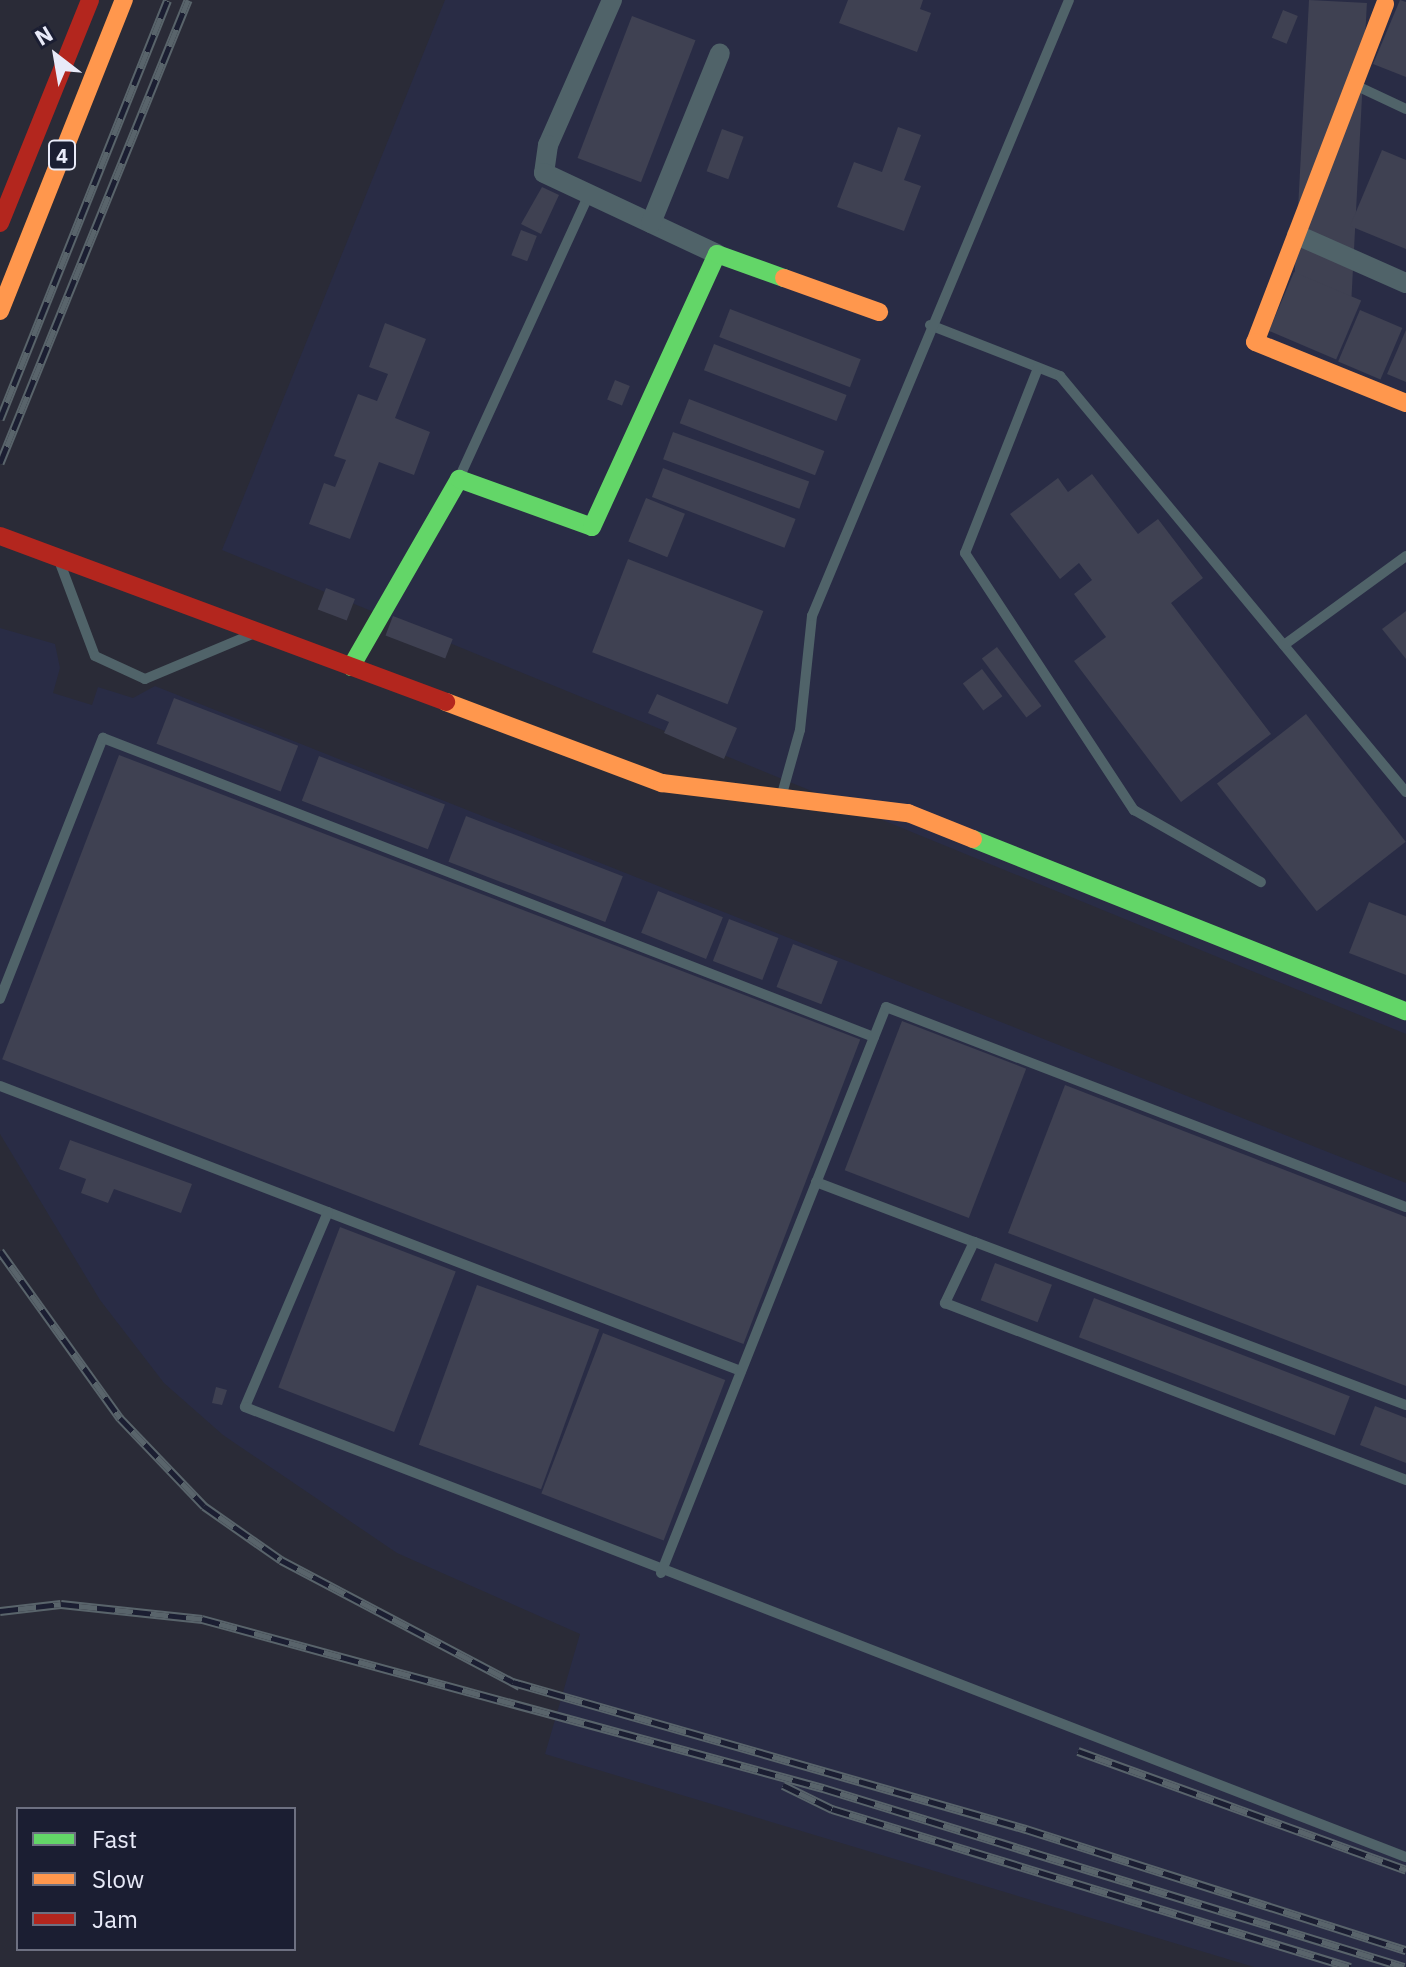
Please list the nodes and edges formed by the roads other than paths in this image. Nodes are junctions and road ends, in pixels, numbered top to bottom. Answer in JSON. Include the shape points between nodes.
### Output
{"nodes":[{"id":1,"x":90,"y":0,"type":"edge"},
{"id":2,"x":124,"y":0,"type":"edge"},
{"id":3,"x":612,"y":0,"type":"edge"},
{"id":4,"x":1069,"y":0,"type":"edge"},
{"id":5,"x":1385,"y":4,"type":"dead end"},
{"id":6,"x":720,"y":53,"type":"dead end"},
{"id":7,"x":1356,"y":85,"type":"junction"},
{"id":8,"x":1406,"y":109,"type":"edge"},
{"id":9,"x":589,"y":194,"type":"junction"},
{"id":10,"x":0,"y":223,"type":"edge"},
{"id":11,"x":651,"y":223,"type":"junction"},
{"id":12,"x":1297,"y":235,"type":"junction"},
{"id":13,"x":717,"y":254,"type":"junction"},
{"id":14,"x":1406,"y":283,"type":"edge"},
{"id":15,"x":0,"y":311,"type":"edge"},
{"id":16,"x":879,"y":312,"type":"dead end"},
{"id":17,"x":930,"y":325,"type":"junction"},
{"id":18,"x":1038,"y":368,"type":"junction"},
{"id":19,"x":1406,"y":403,"type":"edge"},
{"id":20,"x":459,"y":479,"type":"junction"},
{"id":21,"x":0,"y":536,"type":"edge"},
{"id":22,"x":1406,"y":556,"type":"edge"},
{"id":23,"x":58,"y":557,"type":"junction"},
{"id":24,"x":258,"y":632,"type":"junction"},
{"id":25,"x":1284,"y":645,"type":"junction"},
{"id":26,"x":351,"y":667,"type":"junction"},
{"id":27,"x":1406,"y":792,"type":"edge"},
{"id":28,"x":781,"y":796,"type":"junction"},
{"id":29,"x":1261,"y":882,"type":"dead end"},
{"id":30,"x":0,"y":999,"type":"edge"},
{"id":31,"x":1406,"y":1011,"type":"edge"},
{"id":32,"x":874,"y":1037,"type":"junction"},
{"id":33,"x":0,"y":1086,"type":"edge"},
{"id":34,"x":816,"y":1182,"type":"junction"},
{"id":35,"x":1406,"y":1207,"type":"edge"},
{"id":36,"x":328,"y":1212,"type":"junction"},
{"id":37,"x":974,"y":1242,"type":"junction"},
{"id":38,"x":741,"y":1371,"type":"junction"},
{"id":39,"x":1406,"y":1405,"type":"edge"},
{"id":40,"x":1406,"y":1480,"type":"edge"},
{"id":41,"x":661,"y":1573,"type":"junction"},
{"id":42,"x":1406,"y":1857,"type":"edge"}],
"edges":[{"from":1,"to":10,"type":"street","number":"4"},
{"from":2,"to":15,"type":"street","number":"4"},
{"from":3,"to":9,"type":"street","via":[[548,145],[544,173]]},
{"from":4,"to":17,"type":"lane"},
{"from":5,"to":7,"type":"street"},
{"from":6,"to":11,"type":"street"},
{"from":7,"to":8,"type":"lane"},
{"from":7,"to":12,"type":"street"},
{"from":9,"to":11,"type":"street"},
{"from":9,"to":20,"type":"lane"},
{"from":11,"to":13,"type":"street"},
{"from":12,"to":14,"type":"street"},
{"from":12,"to":19,"type":"street","via":[[1255,342]]},
{"from":13,"to":16,"type":"street"},
{"from":13,"to":20,"type":"street","via":[[592,527]]},
{"from":17,"to":18,"type":"lane"},
{"from":17,"to":28,"type":"lane","via":[[812,616],[800,730]]},
{"from":18,"to":25,"type":"lane","via":[[1060,376]]},
{"from":18,"to":29,"type":"lane","via":[[965,553],[1134,810]]},
{"from":20,"to":26,"type":"street"},
{"from":21,"to":23,"type":"street"},
{"from":22,"to":25,"type":"lane"},
{"from":23,"to":24,"type":"street"},
{"from":23,"to":24,"type":"lane","via":[[95,656],[145,679]]},
{"from":24,"to":26,"type":"street"},
{"from":25,"to":27,"type":"lane"},
{"from":26,"to":28,"type":"street","via":[[662,783]]},
{"from":28,"to":31,"type":"street","via":[[908,813]]},
{"from":30,"to":32,"type":"lane","via":[[103,738]]},
{"from":32,"to":34,"type":"lane"},
{"from":32,"to":35,"type":"lane","via":[[886,1007]]},
{"from":33,"to":36,"type":"lane"},
{"from":34,"to":37,"type":"lane"},
{"from":34,"to":38,"type":"lane"},
{"from":36,"to":38,"type":"lane"},
{"from":36,"to":41,"type":"lane","via":[[245,1407]]},
{"from":37,"to":39,"type":"lane"},
{"from":37,"to":40,"type":"lane","via":[[945,1303]]},
{"from":38,"to":41,"type":"lane"},
{"from":41,"to":42,"type":"lane"}]}
